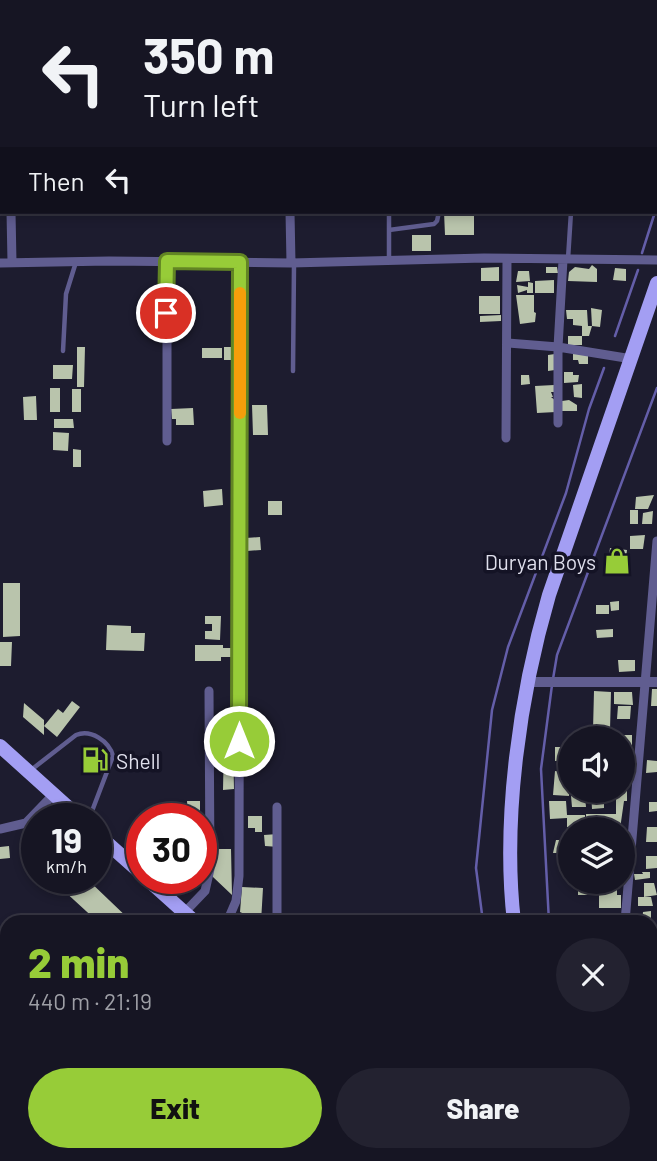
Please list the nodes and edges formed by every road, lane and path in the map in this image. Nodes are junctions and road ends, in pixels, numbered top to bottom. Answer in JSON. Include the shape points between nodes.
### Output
{"nodes":[{"id":1,"x":11,"y":214,"type":"edge"},
{"id":2,"x":290,"y":214,"type":"edge"},
{"id":3,"x":389,"y":214,"type":"edge"},
{"id":4,"x":439,"y":214,"type":"edge"},
{"id":5,"x":571,"y":214,"type":"edge"},
{"id":6,"x":389,"y":230,"type":"junction"},
{"id":7,"x":507,"y":259,"type":"junction"},
{"id":8,"x":565,"y":260,"type":"junction"},
{"id":9,"x":657,"y":260,"type":"edge"},
{"id":10,"x":77,"y":261,"type":"junction"},
{"id":11,"x":167,"y":261,"type":"junction"},
{"id":12,"x":390,"y":261,"type":"junction"},
{"id":13,"x":0,"y":262,"type":"edge"},
{"id":14,"x":12,"y":262,"type":"junction"},
{"id":15,"x":240,"y":262,"type":"junction"},
{"id":16,"x":293,"y":263,"type":"junction"},
{"id":17,"x":657,"y":283,"type":"edge"},
{"id":18,"x":507,"y":342,"type":"junction"},
{"id":19,"x":558,"y":347,"type":"junction"},
{"id":20,"x":63,"y":351,"type":"dead end"},
{"id":21,"x":632,"y":359,"type":"junction"},
{"id":22,"x":293,"y":371,"type":"dead end"},
{"id":23,"x":558,"y":423,"type":"dead end"},
{"id":24,"x":506,"y":438,"type":"dead end"},
{"id":25,"x":167,"y":441,"type":"dead end"},
{"id":26,"x":657,"y":541,"type":"edge"},
{"id":27,"x":644,"y":681,"type":"junction"},
{"id":28,"x":657,"y":681,"type":"edge"},
{"id":29,"x":529,"y":682,"type":"junction"},
{"id":30,"x":209,"y":691,"type":"dead end"},
{"id":31,"x":0,"y":746,"type":"edge"},
{"id":32,"x":638,"y":766,"type":"joint"},
{"id":33,"x":29,"y":772,"type":"junction"},
{"id":34,"x":54,"y":794,"type":"junction"},
{"id":35,"x":64,"y":803,"type":"edge"},
{"id":36,"x":95,"y":803,"type":"edge"},
{"id":37,"x":277,"y":807,"type":"dead end"},
{"id":38,"x":0,"y":829,"type":"edge"},
{"id":39,"x":112,"y":847,"type":"edge"},
{"id":40,"x":126,"y":860,"type":"edge"},
{"id":41,"x":164,"y":894,"type":"edge"},
{"id":42,"x":187,"y":915,"type":"edge"},
{"id":43,"x":192,"y":915,"type":"edge"},
{"id":44,"x":229,"y":915,"type":"edge"},
{"id":45,"x":277,"y":915,"type":"edge"},
{"id":46,"x":514,"y":915,"type":"edge"},
{"id":47,"x":626,"y":915,"type":"edge"}],
"edges":[{"from":1,"to":14,"type":"street"},
{"from":2,"to":16,"type":"street"},
{"from":3,"to":6,"type":"lane"},
{"from":4,"to":6,"type":"lane","via":[[434,223]]},
{"from":5,"to":8,"type":"lane"},
{"from":6,"to":12,"type":"lane"},
{"from":7,"to":8,"type":"street"},
{"from":7,"to":12,"type":"street"},
{"from":7,"to":18,"type":"street"},
{"from":8,"to":9,"type":"street"},
{"from":8,"to":19,"type":"street"},
{"from":10,"to":11,"type":"street"},
{"from":10,"to":14,"type":"street"},
{"from":10,"to":20,"type":"lane","via":[[66,294]]},
{"from":11,"to":15,"type":"street"},
{"from":11,"to":25,"type":"street"},
{"from":12,"to":16,"type":"street"},
{"from":13,"to":14,"type":"street"},
{"from":15,"to":16,"type":"street"},
{"from":15,"to":44,"type":"street","via":[[239,876]]},
{"from":16,"to":22,"type":"lane"},
{"from":17,"to":21,"type":"main road"},
{"from":18,"to":19,"type":"street"},
{"from":18,"to":24,"type":"street"},
{"from":19,"to":21,"type":"street"},
{"from":19,"to":23,"type":"street"},
{"from":21,"to":29,"type":"main road","via":[[549,595]]},
{"from":26,"to":27,"type":"street"},
{"from":27,"to":28,"type":"street"},
{"from":27,"to":29,"type":"street"},
{"from":27,"to":32,"type":"street"},
{"from":29,"to":46,"type":"main road","via":[[512,820]]},
{"from":30,"to":43,"type":"street","via":[[210,869],[205,891]]},
{"from":31,"to":33,"type":"main road"},
{"from":32,"to":47,"type":"street"},
{"from":33,"to":34,"type":"main road"},
{"from":33,"to":36,"type":"lane","via":[[76,735],[95,735],[113,756]]},
{"from":34,"to":35,"type":"main road"},
{"from":34,"to":38,"type":"street","via":[[26,823]]},
{"from":37,"to":45,"type":"street"},
{"from":39,"to":40,"type":"main road"},
{"from":41,"to":42,"type":"main road"}]}
